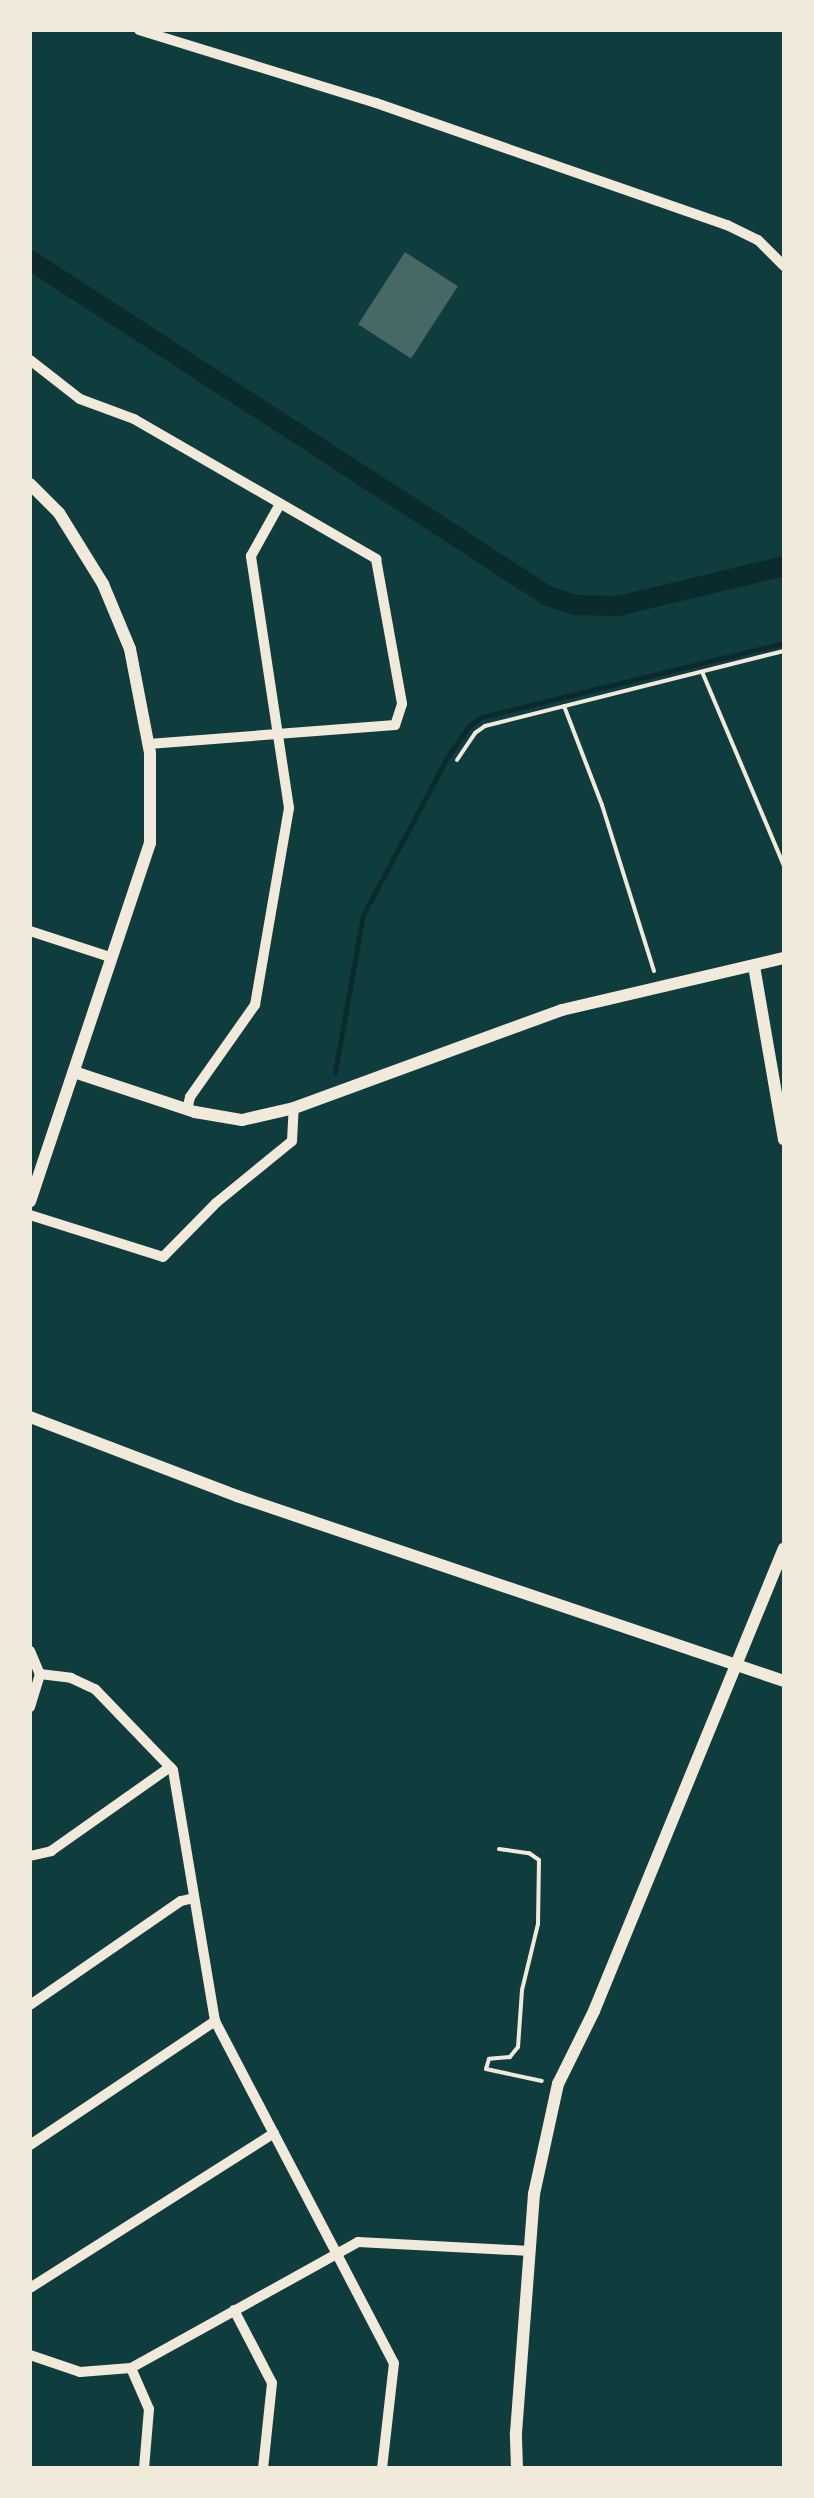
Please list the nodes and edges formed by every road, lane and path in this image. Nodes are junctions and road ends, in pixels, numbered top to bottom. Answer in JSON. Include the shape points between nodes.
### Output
{"nodes":[{"id":1,"x":140,"y":30,"type":"edge"},
{"id":2,"x":784,"y":266,"type":"edge"},
{"id":3,"x":32,"y":365,"type":"edge"},
{"id":4,"x":30,"y":484,"type":"edge"},
{"id":5,"x":280,"y":504,"type":"junction"},
{"id":6,"x":784,"y":651,"type":"edge"},
{"id":7,"x":703,"y":674,"type":"junction"},
{"id":8,"x":564,"y":706,"type":"junction"},
{"id":9,"x":278,"y":734,"type":"junction"},
{"id":10,"x":149,"y":744,"type":"junction"},
{"id":11,"x":457,"y":760,"type":"dead end"},
{"id":12,"x":784,"y":866,"type":"edge"},
{"id":13,"x":30,"y":931,"type":"edge"},
{"id":14,"x":110,"y":957,"type":"junction"},
{"id":15,"x":784,"y":958,"type":"edge"},
{"id":16,"x":754,"y":966,"type":"junction"},
{"id":17,"x":659,"y":986,"type":"junction"},
{"id":18,"x":74,"y":1072,"type":"junction"},
{"id":19,"x":294,"y":1108,"type":"junction"},
{"id":20,"x":187,"y":1110,"type":"junction"},
{"id":21,"x":784,"y":1139,"type":"edge"},
{"id":22,"x":30,"y":1201,"type":"edge"},
{"id":23,"x":30,"y":1214,"type":"edge"},
{"id":24,"x":30,"y":1418,"type":"edge"},
{"id":25,"x":784,"y":1548,"type":"edge"},
{"id":26,"x":30,"y":1652,"type":"edge"},
{"id":27,"x":736,"y":1666,"type":"junction"},
{"id":28,"x":40,"y":1674,"type":"junction"},
{"id":29,"x":784,"y":1682,"type":"edge"},
{"id":30,"x":30,"y":1707,"type":"edge"},
{"id":31,"x":170,"y":1768,"type":"junction"},
{"id":32,"x":499,"y":1849,"type":"dead end"},
{"id":33,"x":30,"y":1856,"type":"edge"},
{"id":34,"x":194,"y":1898,"type":"junction"},
{"id":35,"x":30,"y":2006,"type":"edge"},
{"id":36,"x":215,"y":2021,"type":"junction"},
{"id":37,"x":558,"y":2084,"type":"junction"},
{"id":38,"x":274,"y":2133,"type":"junction"},
{"id":39,"x":30,"y":2145,"type":"edge"},
{"id":40,"x":530,"y":2251,"type":"junction"},
{"id":41,"x":336,"y":2253,"type":"junction"},
{"id":42,"x":30,"y":2288,"type":"edge"},
{"id":43,"x":234,"y":2310,"type":"junction"},
{"id":44,"x":30,"y":2355,"type":"edge"},
{"id":45,"x":130,"y":2368,"type":"junction"},
{"id":46,"x":144,"y":2468,"type":"edge"},
{"id":47,"x":263,"y":2468,"type":"edge"},
{"id":48,"x":382,"y":2468,"type":"edge"},
{"id":49,"x":517,"y":2468,"type":"edge"}],
"edges":[{"from":1,"to":2,"type":"street","via":[[376,103],[727,225],[758,240]]},
{"from":3,"to":5,"type":"street","via":[[80,399],[134,419]]},
{"from":4,"to":10,"type":"street","via":[[59,513],[103,584],[130,649]]},
{"from":5,"to":9,"type":"street","via":[[251,556]]},
{"from":5,"to":9,"type":"street","via":[[376,559],[402,704],[395,725]]},
{"from":6,"to":7,"type":"path"},
{"from":7,"to":8,"type":"path"},
{"from":7,"to":12,"type":"path"},
{"from":8,"to":11,"type":"path","via":[[486,726]]},
{"from":8,"to":17,"type":"path"},
{"from":9,"to":10,"type":"street"},
{"from":9,"to":20,"type":"street","via":[[289,808],[256,1004]]},
{"from":10,"to":14,"type":"street","via":[[150,843]]},
{"from":13,"to":14,"type":"street"},
{"from":14,"to":18,"type":"street"},
{"from":15,"to":16,"type":"street"},
{"from":16,"to":17,"type":"street"},
{"from":16,"to":21,"type":"street"},
{"from":17,"to":19,"type":"street","via":[[562,1010]]},
{"from":18,"to":20,"type":"street"},
{"from":18,"to":22,"type":"street"},
{"from":19,"to":20,"type":"street","via":[[242,1120]]},
{"from":19,"to":23,"type":"street","via":[[292,1141],[162,1257]]},
{"from":24,"to":27,"type":"street"},
{"from":25,"to":27,"type":"street"},
{"from":26,"to":28,"type":"street"},
{"from":27,"to":29,"type":"street"},
{"from":27,"to":37,"type":"street"},
{"from":28,"to":30,"type":"street"},
{"from":28,"to":31,"type":"street","via":[[72,1678],[95,1690]]},
{"from":31,"to":33,"type":"street","via":[[52,1851]]},
{"from":31,"to":34,"type":"street"},
{"from":32,"to":37,"type":"path","via":[[539,1860],[538,1924],[522,1990],[518,2047],[510,2058],[489,2059],[486,2069]]},
{"from":34,"to":35,"type":"street"},
{"from":34,"to":36,"type":"street"},
{"from":36,"to":38,"type":"street"},
{"from":36,"to":39,"type":"street"},
{"from":37,"to":40,"type":"street","via":[[534,2194]]},
{"from":38,"to":41,"type":"street"},
{"from":38,"to":42,"type":"street"},
{"from":40,"to":41,"type":"street","via":[[381,2240]]},
{"from":40,"to":49,"type":"street"},
{"from":41,"to":43,"type":"street"},
{"from":41,"to":48,"type":"street","via":[[394,2363]]},
{"from":43,"to":45,"type":"street"},
{"from":43,"to":47,"type":"street","via":[[272,2383]]},
{"from":44,"to":45,"type":"street","via":[[80,2372]]},
{"from":45,"to":46,"type":"street","via":[[148,2410]]}]}
